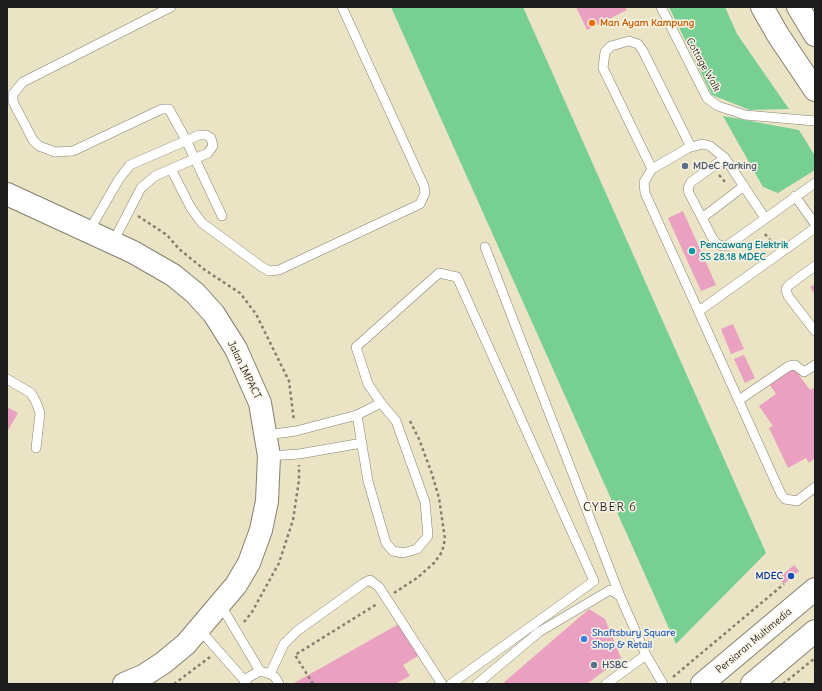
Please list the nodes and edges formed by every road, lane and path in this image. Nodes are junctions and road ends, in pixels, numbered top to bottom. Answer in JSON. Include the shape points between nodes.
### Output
{"nodes":[{"id":1,"x":171,"y":7,"type":"edge"},
{"id":2,"x":342,"y":7,"type":"edge"},
{"id":3,"x":661,"y":7,"type":"edge"},
{"id":4,"x":762,"y":7,"type":"edge"},
{"id":5,"x":798,"y":7,"type":"edge"},
{"id":6,"x":815,"y":35,"type":"edge"},
{"id":7,"x":815,"y":90,"type":"edge"},
{"id":8,"x":815,"y":121,"type":"edge"},
{"id":9,"x":186,"y":140,"type":"junction"},
{"id":10,"x":691,"y":147,"type":"junction"},
{"id":11,"x":725,"y":158,"type":"junction"},
{"id":12,"x":195,"y":159,"type":"junction"},
{"id":13,"x":171,"y":169,"type":"junction"},
{"id":14,"x":652,"y":169,"type":"junction"},
{"id":15,"x":815,"y":183,"type":"edge"},
{"id":16,"x":744,"y":186,"type":"junction"},
{"id":17,"x":7,"y":194,"type":"edge"},
{"id":18,"x":795,"y":196,"type":"junction"},
{"id":19,"x":129,"y":211,"type":"junction"},
{"id":20,"x":222,"y":216,"type":"dead end"},
{"id":21,"x":702,"y":218,"type":"junction"},
{"id":22,"x":765,"y":218,"type":"junction"},
{"id":23,"x":813,"y":218,"type":"edge"},
{"id":24,"x":815,"y":228,"type":"edge"},
{"id":25,"x":89,"y":231,"type":"junction"},
{"id":26,"x":113,"y":242,"type":"junction"},
{"id":27,"x":485,"y":247,"type":"dead end"},
{"id":28,"x":815,"y":266,"type":"edge"},
{"id":29,"x":699,"y":311,"type":"junction"},
{"id":30,"x":815,"y":330,"type":"edge"},
{"id":31,"x":815,"y":365,"type":"edge"},
{"id":32,"x":7,"y":379,"type":"edge"},
{"id":33,"x":739,"y":400,"type":"junction"},
{"id":34,"x":381,"y":403,"type":"junction"},
{"id":35,"x":357,"y":415,"type":"junction"},
{"id":36,"x":296,"y":431,"type":"junction"},
{"id":37,"x":362,"y":443,"type":"junction"},
{"id":38,"x":268,"y":446,"type":"junction"},
{"id":39,"x":36,"y":448,"type":"dead end"},
{"id":40,"x":299,"y":454,"type":"junction"},
{"id":41,"x":815,"y":487,"type":"edge"},
{"id":42,"x":784,"y":584,"type":"dead end"},
{"id":43,"x":812,"y":591,"type":"edge"},
{"id":44,"x":620,"y":596,"type":"junction"},
{"id":45,"x":220,"y":604,"type":"junction"},
{"id":46,"x":199,"y":630,"type":"junction"},
{"id":47,"x":236,"y":631,"type":"junction"},
{"id":48,"x":815,"y":631,"type":"edge"},
{"id":49,"x":217,"y":650,"type":"junction"},
{"id":50,"x":646,"y":655,"type":"junction"},
{"id":51,"x":815,"y":658,"type":"edge"},
{"id":52,"x":260,"y":671,"type":"junction"},
{"id":53,"x":270,"y":674,"type":"junction"},
{"id":54,"x":617,"y":681,"type":"edge"},
{"id":55,"x":667,"y":682,"type":"edge"},
{"id":56,"x":245,"y":683,"type":"edge"},
{"id":57,"x":124,"y":684,"type":"edge"},
{"id":58,"x":174,"y":684,"type":"edge"},
{"id":59,"x":279,"y":684,"type":"edge"},
{"id":60,"x":442,"y":684,"type":"edge"},
{"id":61,"x":451,"y":684,"type":"edge"},
{"id":62,"x":477,"y":684,"type":"edge"},
{"id":63,"x":606,"y":684,"type":"edge"},
{"id":64,"x":702,"y":684,"type":"edge"},
{"id":65,"x":752,"y":684,"type":"edge"},
{"id":66,"x":783,"y":684,"type":"edge"}],
"edges":[{"from":1,"to":9,"type":"lane","via":[[23,82],[13,94],[13,102],[33,140],[39,146],[55,152],[74,151],[166,108],[172,112]]},
{"from":2,"to":13,"type":"lane","via":[[424,186],[425,193],[420,204],[279,270],[269,271],[202,223],[191,208]]},
{"from":3,"to":8,"type":"lane","name":"Cottage Walk","via":[[707,98],[718,106],[745,115]]},
{"from":4,"to":7,"type":"street","via":[[778,36]]},
{"from":5,"to":6,"type":"street"},
{"from":9,"to":12,"type":"lane"},
{"from":9,"to":12,"type":"lane","via":[[202,134],[212,140],[213,146],[210,151]]},
{"from":9,"to":25,"type":"lane","via":[[130,165]]},
{"from":10,"to":11,"type":"lane","via":[[702,144],[710,146]]},
{"from":10,"to":14,"type":"lane"},
{"from":10,"to":14,"type":"lane","via":[[638,44],[629,41],[611,46],[605,52],[603,68]]},
{"from":11,"to":16,"type":"lane"},
{"from":11,"to":21,"type":"lane","via":[[691,182],[688,188]]},
{"from":12,"to":13,"type":"lane"},
{"from":12,"to":20,"type":"lane"},
{"from":13,"to":19,"type":"lane","via":[[146,182],[140,188]]},
{"from":14,"to":29,"type":"lane","via":[[644,182],[645,193]]},
{"from":15,"to":18,"type":"lane"},
{"from":16,"to":21,"type":"lane"},
{"from":16,"to":22,"type":"lane"},
{"from":17,"to":25,"type":"street","name":"Jalan IMPACT"},
{"from":18,"to":22,"type":"lane"},
{"from":18,"to":23,"type":"lane"},
{"from":19,"to":26,"type":"lane"},
{"from":19,"to":36,"type":"path","via":[[166,235],[205,270],[240,293],[252,309],[289,381]]},
{"from":21,"to":22,"type":"lane","via":[[713,240],[717,244],[727,246]]},
{"from":24,"to":29,"type":"lane"},
{"from":25,"to":26,"type":"street","name":"Jalan IMPACT"},
{"from":26,"to":38,"type":"street","name":"Jalan IMPACT","via":[[173,275],[195,293],[214,314],[236,349],[252,382],[260,403]]},
{"from":27,"to":44,"type":"lane"},
{"from":28,"to":30,"type":"lane","via":[[786,289],[788,296]]},
{"from":29,"to":33,"type":"lane"},
{"from":31,"to":33,"type":"lane","via":[[804,372],[795,365],[789,366]]},
{"from":32,"to":39,"type":"lane","via":[[30,393],[36,402],[40,413]]},
{"from":33,"to":41,"type":"lane","via":[[781,494],[790,501],[797,500]]},
{"from":34,"to":35,"type":"lane"},
{"from":34,"to":37,"type":"lane","via":[[396,421],[425,502],[428,536],[417,549],[403,553],[393,551],[386,543],[372,498]]},
{"from":34,"to":61,"type":"lane","via":[[368,384],[356,347],[440,273],[457,277],[594,581]]},
{"from":35,"to":36,"type":"lane"},
{"from":35,"to":37,"type":"lane"},
{"from":36,"to":38,"type":"lane"},
{"from":37,"to":40,"type":"lane"},
{"from":38,"to":40,"type":"lane"},
{"from":38,"to":45,"type":"street","name":"Jalan IMPACT","via":[[267,501],[261,530],[249,563],[236,585]]},
{"from":40,"to":47,"type":"path","via":[[294,520],[279,563],[252,612]]},
{"from":42,"to":55,"type":"path"},
{"from":43,"to":64,"type":"street","name":"Persiaran Multimedia"},
{"from":44,"to":50,"type":"lane"},
{"from":44,"to":62,"type":"lane","via":[[614,591],[605,592],[539,632]]},
{"from":45,"to":46,"type":"street","name":"Jalan IMPACT"},
{"from":45,"to":47,"type":"lane"},
{"from":46,"to":49,"type":"lane"},
{"from":46,"to":57,"type":"street","name":"Jalan IMPACT","via":[[163,664]]},
{"from":47,"to":52,"type":"lane"},
{"from":48,"to":65,"type":"street"},
{"from":49,"to":56,"type":"lane"},
{"from":49,"to":58,"type":"path"},
{"from":50,"to":54,"type":"lane"},
{"from":50,"to":55,"type":"lane"},
{"from":51,"to":66,"type":"path"},
{"from":52,"to":53,"type":"lane"},
{"from":52,"to":56,"type":"lane","via":[[254,673]]},
{"from":53,"to":59,"type":"lane"},
{"from":53,"to":60,"type":"lane","via":[[284,644],[296,631],[370,580],[379,587]]},
{"from":54,"to":63,"type":"lane"}]}
